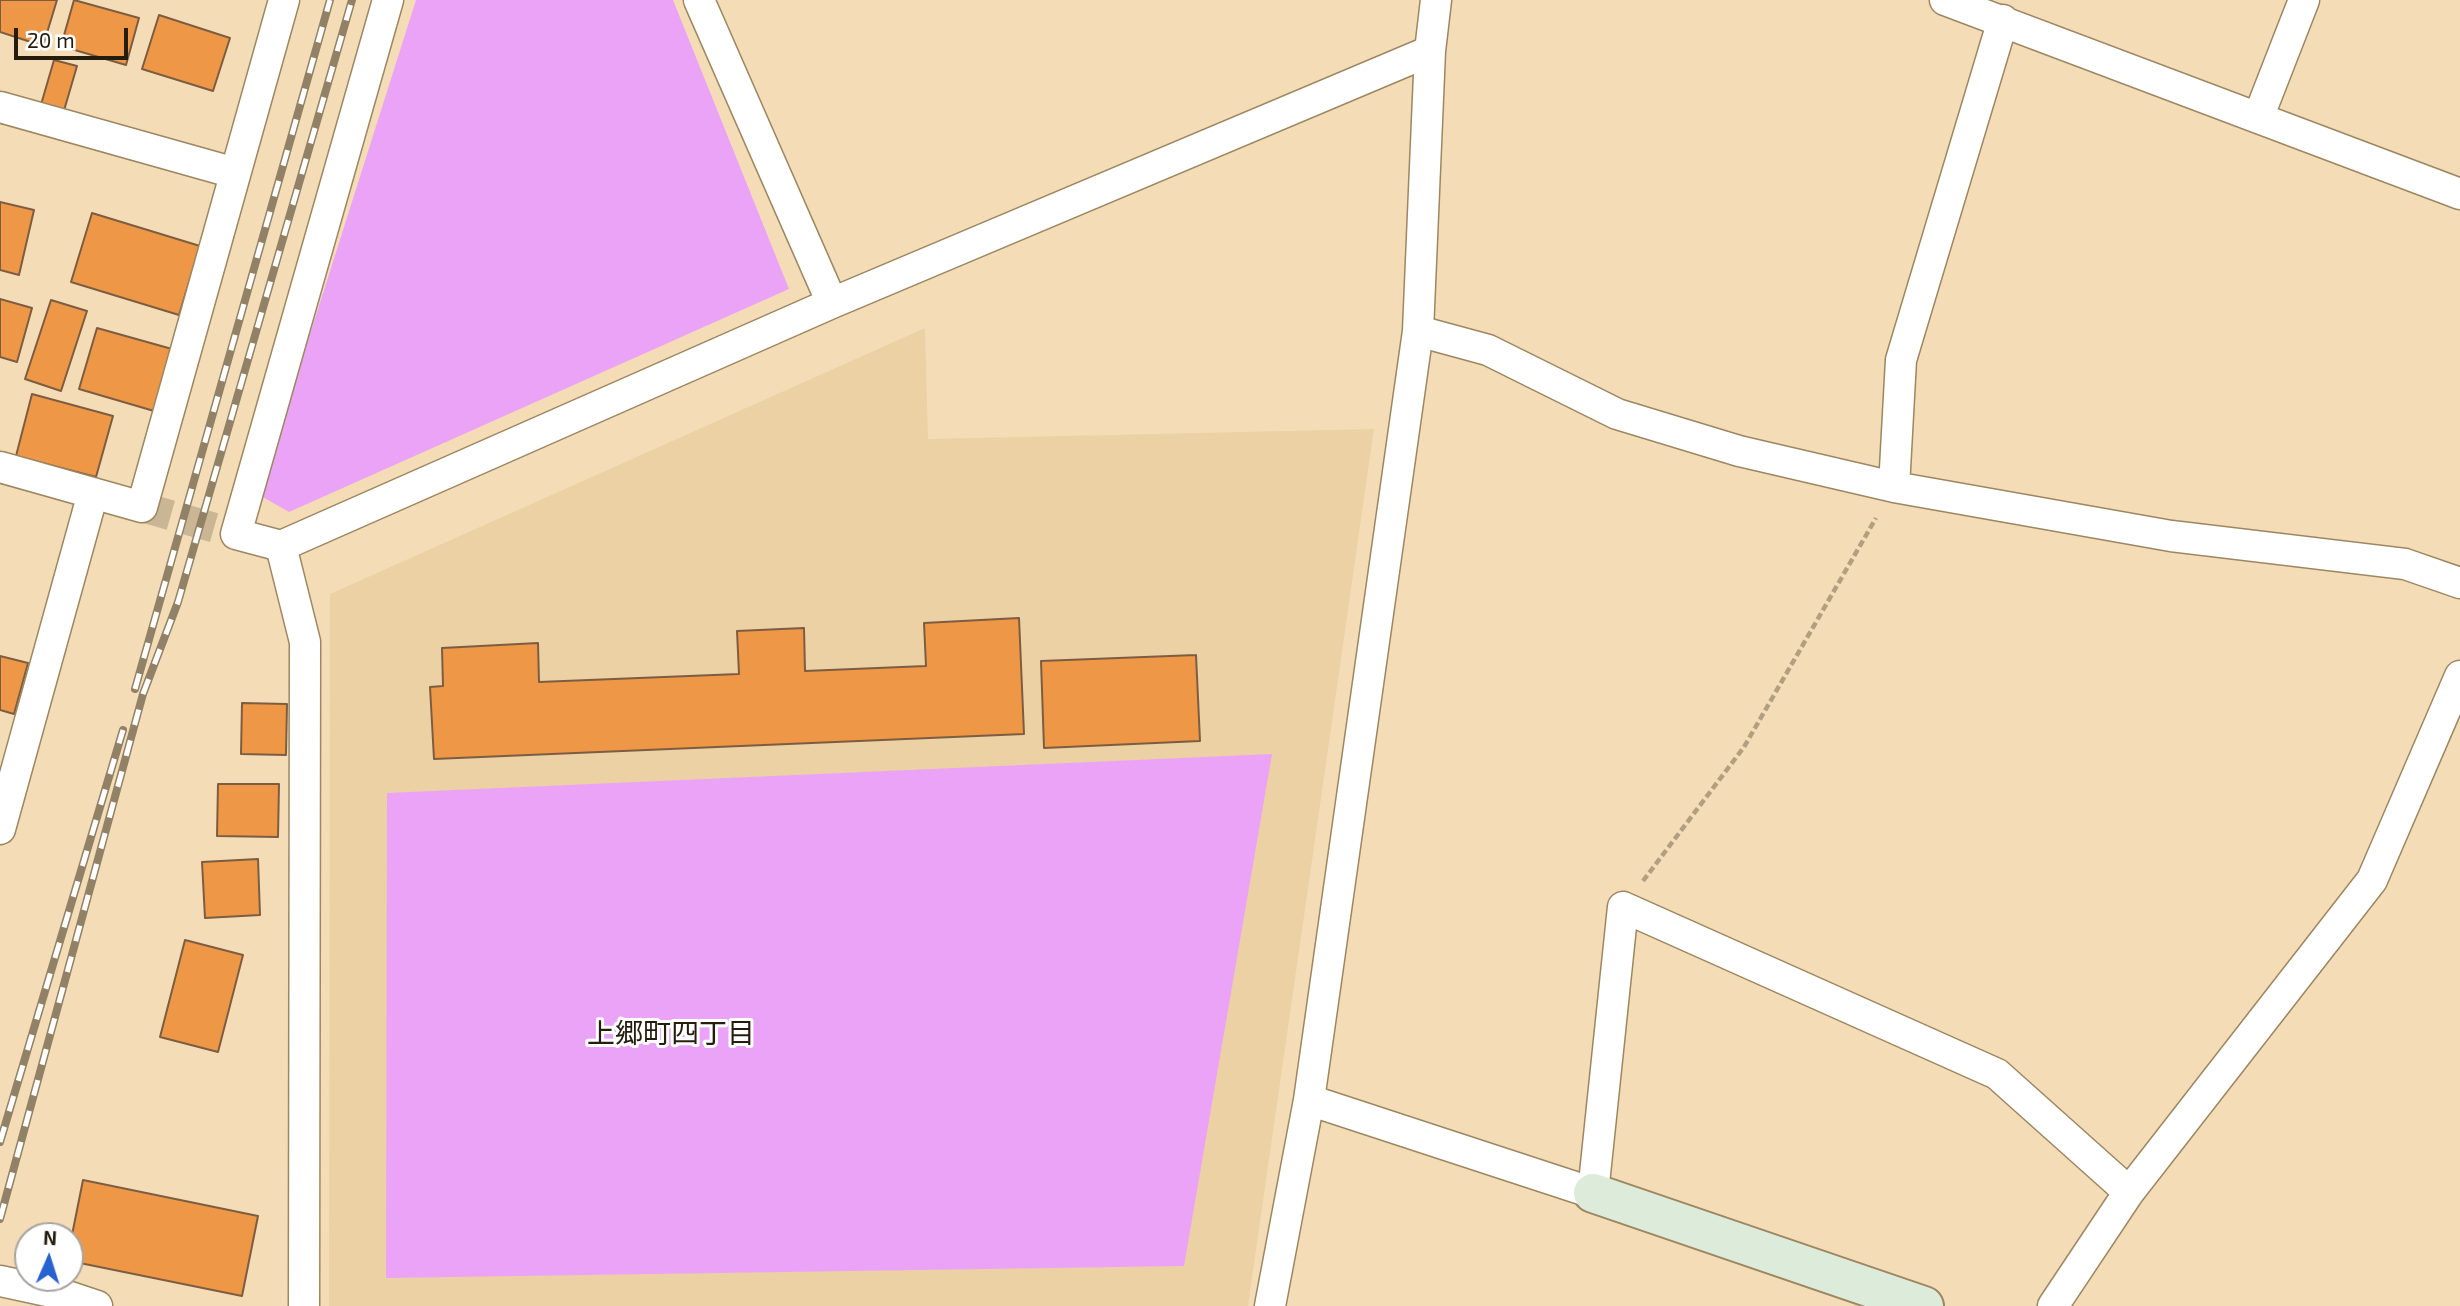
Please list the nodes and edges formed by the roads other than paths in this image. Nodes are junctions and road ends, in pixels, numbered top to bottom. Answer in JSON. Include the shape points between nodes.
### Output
{"nodes":[{"id":1,"x":284,"y":0,"type":"edge"},
{"id":2,"x":387,"y":0,"type":"edge"},
{"id":3,"x":699,"y":0,"type":"edge"},
{"id":4,"x":1436,"y":0,"type":"edge"},
{"id":5,"x":1945,"y":0,"type":"edge"},
{"id":6,"x":2304,"y":0,"type":"edge"},
{"id":7,"x":1974,"y":5,"type":"edge"},
{"id":8,"x":2003,"y":20,"type":"junction"},
{"id":9,"x":1430,"y":51,"type":"junction"},
{"id":10,"x":0,"y":107,"type":"edge"},
{"id":11,"x":2258,"y":118,"type":"junction"},
{"id":12,"x":235,"y":173,"type":"junction"},
{"id":13,"x":2460,"y":194,"type":"edge"},
{"id":14,"x":832,"y":303,"type":"junction"},
{"id":15,"x":1418,"y":331,"type":"junction"},
{"id":16,"x":0,"y":467,"type":"edge"},
{"id":17,"x":1894,"y":487,"type":"junction"},
{"id":18,"x":93,"y":493,"type":"junction"},
{"id":19,"x":281,"y":547,"type":"junction"},
{"id":20,"x":2460,"y":583,"type":"edge"},
{"id":21,"x":2460,"y":677,"type":"edge"},
{"id":22,"x":0,"y":829,"type":"edge"},
{"id":23,"x":1309,"y":1100,"type":"junction"},
{"id":24,"x":2129,"y":1192,"type":"junction"},
{"id":25,"x":1593,"y":1193,"type":"junction"},
{"id":26,"x":0,"y":1281,"type":"edge"},
{"id":27,"x":59,"y":1300,"type":"edge"},
{"id":28,"x":97,"y":1306,"type":"edge"},
{"id":29,"x":304,"y":1306,"type":"edge"},
{"id":30,"x":1269,"y":1306,"type":"edge"},
{"id":31,"x":1924,"y":1306,"type":"edge"},
{"id":32,"x":2053,"y":1306,"type":"edge"}],
"edges":[{"from":1,"to":12,"type":"street"},
{"from":2,"to":19,"type":"street","via":[[236,534]]},
{"from":3,"to":14,"type":"street"},
{"from":4,"to":9,"type":"street"},
{"from":5,"to":7,"type":"street"},
{"from":6,"to":11,"type":"street"},
{"from":7,"to":8,"type":"street"},
{"from":8,"to":11,"type":"street"},
{"from":8,"to":17,"type":"street","via":[[1901,360]]},
{"from":9,"to":14,"type":"street"},
{"from":9,"to":15,"type":"street"},
{"from":10,"to":12,"type":"street"},
{"from":11,"to":13,"type":"street"},
{"from":12,"to":18,"type":"street","via":[[142,507]]},
{"from":14,"to":19,"type":"street"},
{"from":15,"to":17,"type":"street","via":[[1488,350],[1617,414],[1739,451]]},
{"from":15,"to":23,"type":"street"},
{"from":16,"to":18,"type":"street"},
{"from":17,"to":20,"type":"street","via":[[2171,536],[2405,564]]},
{"from":18,"to":22,"type":"street"},
{"from":19,"to":29,"type":"street","via":[[305,642]]},
{"from":21,"to":24,"type":"street","via":[[2372,880]]},
{"from":23,"to":25,"type":"street"},
{"from":23,"to":30,"type":"street"},
{"from":24,"to":25,"type":"street","via":[[1997,1074],[1623,907]]},
{"from":24,"to":32,"type":"street"},
{"from":25,"to":31,"type":"street"},
{"from":26,"to":27,"type":"street"},
{"from":27,"to":28,"type":"street"}]}
